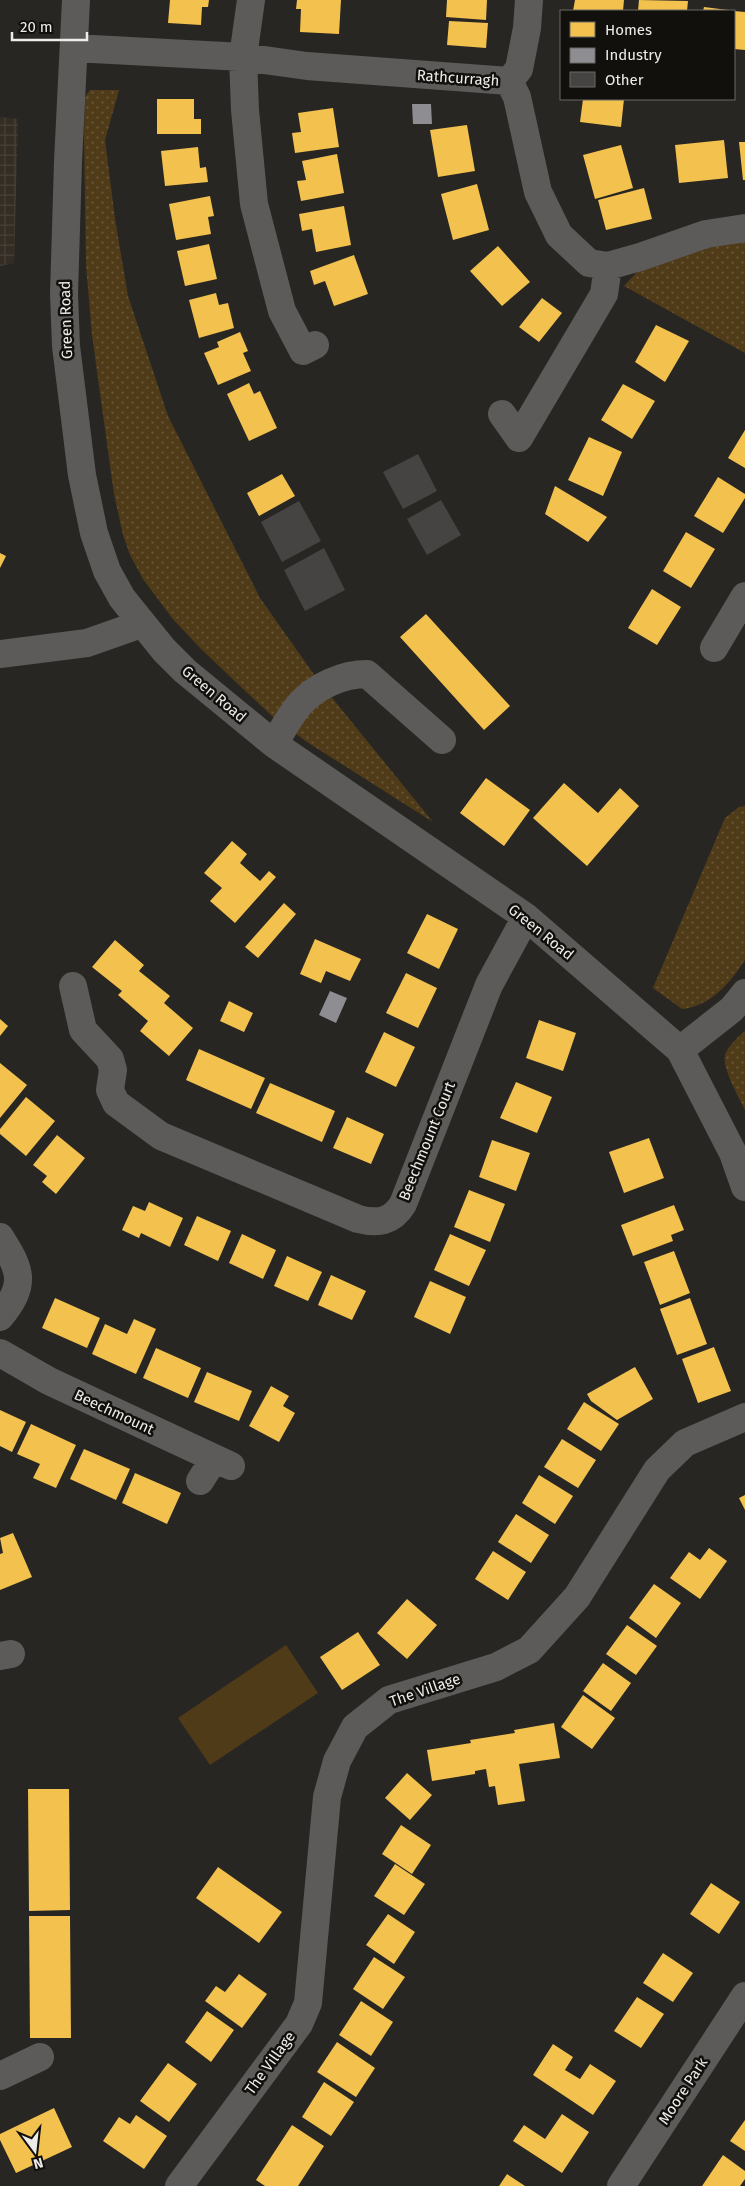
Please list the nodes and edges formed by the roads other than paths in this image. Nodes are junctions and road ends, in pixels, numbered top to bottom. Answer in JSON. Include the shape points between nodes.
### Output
{"nodes":[{"id":1,"x":76,"y":0,"type":"edge"},
{"id":2,"x":251,"y":0,"type":"edge"},
{"id":3,"x":529,"y":0,"type":"edge"},
{"id":4,"x":74,"y":48,"type":"junction"},
{"id":5,"x":243,"y":57,"type":"junction"},
{"id":6,"x":509,"y":81,"type":"junction"},
{"id":7,"x":745,"y":228,"type":"edge"},
{"id":8,"x":608,"y":266,"type":"junction"},
{"id":9,"x":316,"y":345,"type":"dead end"},
{"id":10,"x":502,"y":414,"type":"dead end"},
{"id":11,"x":745,"y":596,"type":"edge"},
{"id":12,"x":141,"y":624,"type":"junction"},
{"id":13,"x":714,"y":648,"type":"dead end"},
{"id":14,"x":0,"y":654,"type":"edge"},
{"id":15,"x":442,"y":740,"type":"dead end"},
{"id":16,"x":274,"y":744,"type":"junction"},
{"id":17,"x":526,"y":917,"type":"junction"},
{"id":18,"x":72,"y":986,"type":"dead end"},
{"id":19,"x":745,"y":993,"type":"edge"},
{"id":20,"x":680,"y":1050,"type":"junction"},
{"id":21,"x":745,"y":1187,"type":"edge"},
{"id":22,"x":0,"y":1237,"type":"edge"},
{"id":23,"x":0,"y":1317,"type":"edge"},
{"id":24,"x":0,"y":1353,"type":"edge"},
{"id":25,"x":745,"y":1416,"type":"edge"},
{"id":26,"x":215,"y":1469,"type":"dead end"},
{"id":27,"x":745,"y":1996,"type":"edge"},
{"id":28,"x":40,"y":2057,"type":"dead end"},
{"id":29,"x":0,"y":2076,"type":"edge"},
{"id":30,"x":180,"y":2186,"type":"edge"},
{"id":31,"x":621,"y":2186,"type":"edge"}],
"edges":[{"from":1,"to":4,"type":"street","name":"Green Road"},
{"from":2,"to":5,"type":"street"},
{"from":3,"to":6,"type":"street","via":[[519,69]]},
{"from":4,"to":5,"type":"street","name":"Rathcurragh"},
{"from":4,"to":12,"type":"street","name":"Green Road","via":[[64,284],[66,346],[82,475],[94,533],[107,571]]},
{"from":5,"to":6,"type":"street","name":"Rathcurragh","via":[[325,68]]},
{"from":5,"to":9,"type":"street","via":[[254,204],[282,311],[303,351]]},
{"from":6,"to":8,"type":"street","name":"Rathcurragh","via":[[517,98],[538,192],[559,236],[589,263]]},
{"from":7,"to":8,"type":"street","via":[[706,234]]},
{"from":8,"to":10,"type":"street","via":[[604,294],[519,438]]},
{"from":11,"to":13,"type":"street"},
{"from":12,"to":14,"type":"street","via":[[87,643]]},
{"from":12,"to":16,"type":"street","name":"Green Road","via":[[185,671]]},
{"from":15,"to":16,"type":"street","via":[[367,674],[353,674],[326,684],[300,703]]},
{"from":16,"to":17,"type":"street","name":"Green Road"},
{"from":17,"to":18,"type":"street","name":"Beechmount Court","via":[[489,985],[403,1204],[389,1219],[373,1223],[358,1220],[161,1136],[116,1103],[110,1090],[113,1070],[110,1059],[83,1030]]},
{"from":17,"to":20,"type":"street","name":"Green Road"},
{"from":19,"to":20,"type":"street","via":[[732,1010]]},
{"from":20,"to":21,"type":"street","name":"Green Road","via":[[733,1153]]},
{"from":22,"to":23,"type":"street","via":[[16,1262],[19,1280],[14,1300]]},
{"from":24,"to":26,"type":"street","name":"Beechmount"},
{"from":25,"to":30,"type":"street","name":"The Village","via":[[685,1443],[657,1470],[576,1597],[529,1650],[496,1667],[389,1700],[355,1727],[337,1760],[327,1798],[308,2003],[299,2024]]},
{"from":27,"to":31,"type":"street","name":"Moore Park"},
{"from":28,"to":29,"type":"street"}]}
